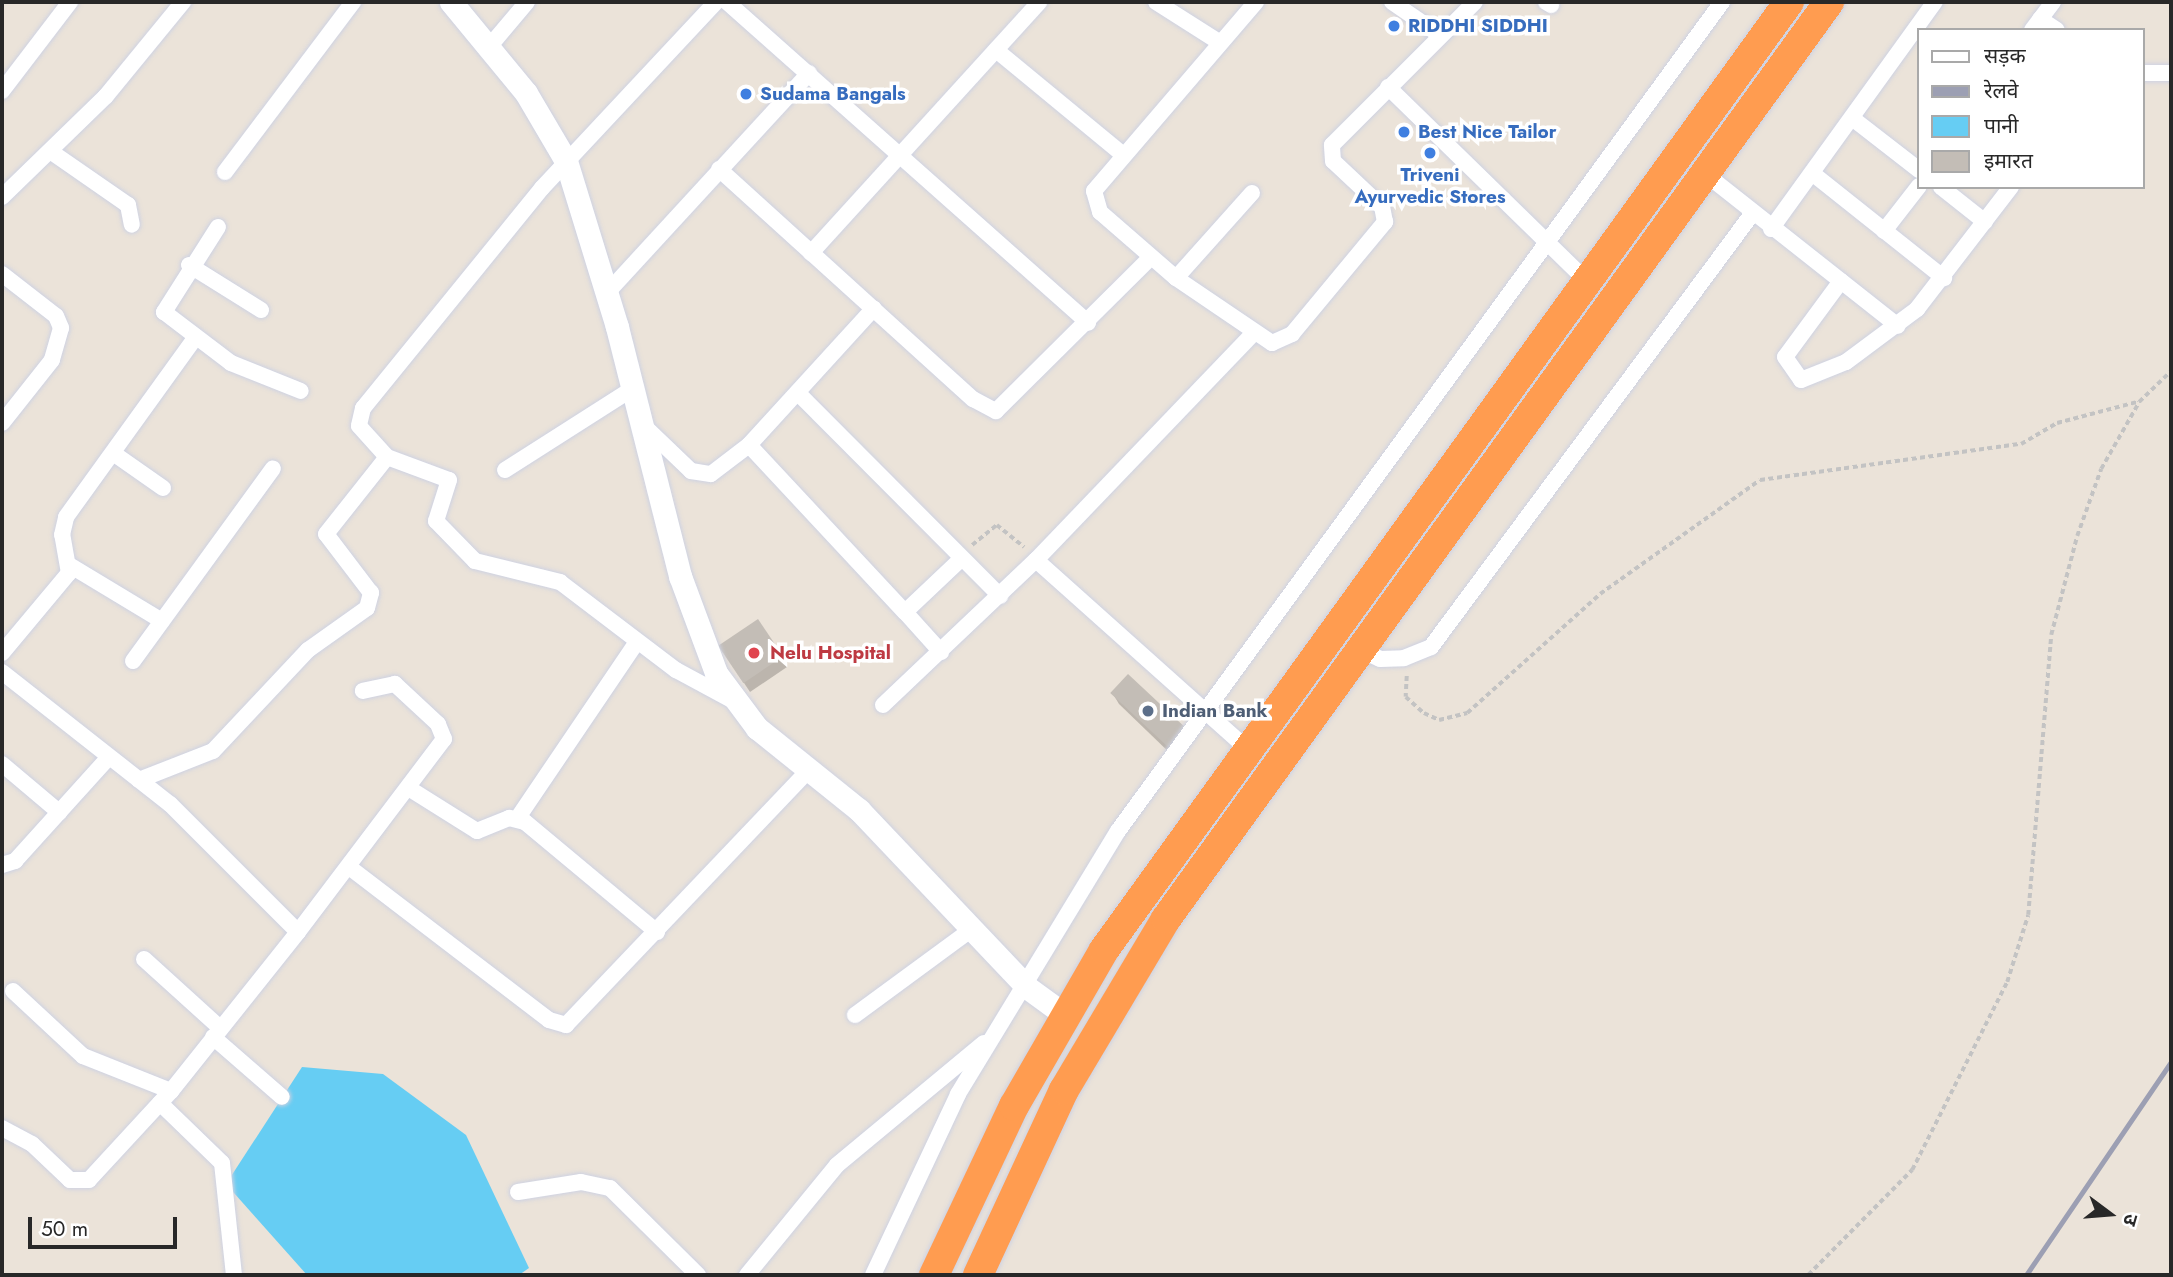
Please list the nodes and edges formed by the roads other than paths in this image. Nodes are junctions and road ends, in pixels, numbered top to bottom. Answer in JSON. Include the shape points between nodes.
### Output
{"nodes":[{"id":1,"x":70,"y":2,"type":"edge"},
{"id":2,"x":183,"y":2,"type":"edge"},
{"id":3,"x":353,"y":2,"type":"edge"},
{"id":4,"x":451,"y":2,"type":"edge"},
{"id":5,"x":527,"y":2,"type":"edge"},
{"id":6,"x":716,"y":2,"type":"edge"},
{"id":7,"x":727,"y":2,"type":"edge"},
{"id":8,"x":1039,"y":2,"type":"edge"},
{"id":9,"x":1156,"y":2,"type":"edge"},
{"id":10,"x":1256,"y":2,"type":"edge"},
{"id":11,"x":1392,"y":2,"type":"edge"},
{"id":12,"x":1475,"y":2,"type":"edge"},
{"id":13,"x":1722,"y":2,"type":"edge"},
{"id":14,"x":1789,"y":2,"type":"edge"},
{"id":15,"x":1829,"y":2,"type":"edge"},
{"id":16,"x":1935,"y":2,"type":"edge"},
{"id":17,"x":2053,"y":2,"type":"edge"},
{"id":18,"x":1928,"y":25,"type":"edge"},
{"id":19,"x":2036,"y":25,"type":"edge"},
{"id":20,"x":1440,"y":35,"type":"junction"},
{"id":21,"x":1918,"y":37,"type":"edge"},
{"id":22,"x":1219,"y":42,"type":"junction"},
{"id":23,"x":489,"y":47,"type":"junction"},
{"id":24,"x":996,"y":50,"type":"junction"},
{"id":25,"x":808,"y":73,"type":"junction"},
{"id":26,"x":2145,"y":73,"type":"edge"},
{"id":27,"x":2171,"y":73,"type":"edge"},
{"id":28,"x":1388,"y":88,"type":"junction"},
{"id":29,"x":2,"y":92,"type":"edge"},
{"id":30,"x":1853,"y":118,"type":"junction"},
{"id":31,"x":50,"y":151,"type":"junction"},
{"id":32,"x":1121,"y":153,"type":"junction"},
{"id":33,"x":902,"y":157,"type":"junction"},
{"id":34,"x":566,"y":161,"type":"junction"},
{"id":35,"x":719,"y":169,"type":"junction"},
{"id":36,"x":1918,"y":169,"type":"edge"},
{"id":37,"x":225,"y":172,"type":"dead end"},
{"id":38,"x":1812,"y":173,"type":"junction"},
{"id":39,"x":1711,"y":179,"type":"junction"},
{"id":40,"x":1918,"y":187,"type":"edge"},
{"id":41,"x":1944,"y":189,"type":"edge"},
{"id":42,"x":2010,"y":189,"type":"edge"},
{"id":43,"x":1252,"y":193,"type":"dead end"},
{"id":44,"x":2,"y":197,"type":"edge"},
{"id":45,"x":1749,"y":211,"type":"junction"},
{"id":46,"x":1985,"y":222,"type":"junction"},
{"id":47,"x":132,"y":225,"type":"dead end"},
{"id":48,"x":218,"y":227,"type":"dead end"},
{"id":49,"x":1770,"y":229,"type":"junction"},
{"id":50,"x":1884,"y":231,"type":"junction"},
{"id":51,"x":1546,"y":246,"type":"junction"},
{"id":52,"x":811,"y":253,"type":"junction"},
{"id":53,"x":1151,"y":257,"type":"junction"},
{"id":54,"x":189,"y":265,"type":"junction"},
{"id":55,"x":2,"y":274,"type":"edge"},
{"id":56,"x":1176,"y":278,"type":"junction"},
{"id":57,"x":1944,"y":278,"type":"junction"},
{"id":58,"x":1586,"y":280,"type":"junction"},
{"id":59,"x":1841,"y":281,"type":"junction"},
{"id":60,"x":606,"y":294,"type":"junction"},
{"id":61,"x":874,"y":308,"type":"junction"},
{"id":62,"x":261,"y":310,"type":"dead end"},
{"id":63,"x":1088,"y":323,"type":"junction"},
{"id":64,"x":1898,"y":326,"type":"junction"},
{"id":65,"x":1254,"y":333,"type":"junction"},
{"id":66,"x":196,"y":337,"type":"junction"},
{"id":67,"x":632,"y":389,"type":"junction"},
{"id":68,"x":301,"y":391,"type":"dead end"},
{"id":69,"x":799,"y":394,"type":"junction"},
{"id":70,"x":2,"y":423,"type":"edge"},
{"id":71,"x":640,"y":423,"type":"junction"},
{"id":72,"x":749,"y":445,"type":"junction"},
{"id":73,"x":113,"y":453,"type":"junction"},
{"id":74,"x":387,"y":457,"type":"junction"},
{"id":75,"x":273,"y":468,"type":"dead end"},
{"id":76,"x":505,"y":470,"type":"dead end"},
{"id":77,"x":163,"y":488,"type":"dead end"},
{"id":78,"x":960,"y":560,"type":"junction"},
{"id":79,"x":1036,"y":560,"type":"junction"},
{"id":80,"x":71,"y":566,"type":"junction"},
{"id":81,"x":1000,"y":596,"type":"junction"},
{"id":82,"x":905,"y":612,"type":"junction"},
{"id":83,"x":162,"y":621,"type":"junction"},
{"id":84,"x":637,"y":642,"type":"junction"},
{"id":85,"x":941,"y":652,"type":"junction"},
{"id":86,"x":2,"y":653,"type":"edge"},
{"id":87,"x":1371,"y":654,"type":"junction"},
{"id":88,"x":133,"y":661,"type":"dead end"},
{"id":89,"x":2,"y":672,"type":"edge"},
{"id":90,"x":363,"y":691,"type":"dead end"},
{"id":91,"x":737,"y":703,"type":"junction"},
{"id":92,"x":883,"y":705,"type":"dead end"},
{"id":93,"x":1205,"y":710,"type":"junction"},
{"id":94,"x":1245,"y":747,"type":"junction"},
{"id":95,"x":109,"y":757,"type":"junction"},
{"id":96,"x":2,"y":764,"type":"edge"},
{"id":97,"x":809,"y":770,"type":"junction"},
{"id":98,"x":139,"y":780,"type":"junction"},
{"id":99,"x":410,"y":789,"type":"junction"},
{"id":100,"x":58,"y":812,"type":"junction"},
{"id":101,"x":517,"y":818,"type":"junction"},
{"id":102,"x":2,"y":865,"type":"edge"},
{"id":103,"x":349,"y":867,"type":"junction"},
{"id":104,"x":972,"y":929,"type":"junction"},
{"id":105,"x":298,"y":932,"type":"junction"},
{"id":106,"x":657,"y":932,"type":"junction"},
{"id":107,"x":144,"y":959,"type":"dead end"},
{"id":108,"x":1024,"y":984,"type":"junction"},
{"id":109,"x":13,"y":991,"type":"dead end"},
{"id":110,"x":855,"y":1015,"type":"dead end"},
{"id":111,"x":1065,"y":1015,"type":"junction"},
{"id":112,"x":217,"y":1033,"type":"junction"},
{"id":113,"x":991,"y":1037,"type":"junction"},
{"id":114,"x":166,"y":1097,"type":"junction"},
{"id":115,"x":282,"y":1097,"type":"dead end"},
{"id":116,"x":2,"y":1128,"type":"edge"},
{"id":117,"x":518,"y":1192,"type":"dead end"},
{"id":118,"x":233,"y":1275,"type":"edge"},
{"id":119,"x":698,"y":1275,"type":"edge"},
{"id":120,"x":747,"y":1275,"type":"edge"},
{"id":121,"x":873,"y":1275,"type":"edge"},
{"id":122,"x":934,"y":1275,"type":"edge"},
{"id":123,"x":978,"y":1275,"type":"edge"}],
"edges":[{"from":1,"to":29,"type":"street"},
{"from":2,"to":31,"type":"street","via":[[106,96]]},
{"from":3,"to":37,"type":"street"},
{"from":4,"to":23,"type":"street"},
{"from":5,"to":23,"type":"street"},
{"from":6,"to":34,"type":"street"},
{"from":7,"to":25,"type":"street"},
{"from":8,"to":24,"type":"street"},
{"from":9,"to":22,"type":"street"},
{"from":10,"to":22,"type":"street"},
{"from":11,"to":20,"type":"street"},
{"from":12,"to":20,"type":"street"},
{"from":13,"to":51,"type":"street"},
{"from":14,"to":58,"type":"highway"},
{"from":15,"to":39,"type":"highway"},
{"from":16,"to":18,"type":"street"},
{"from":17,"to":19,"type":"street"},
{"from":20,"to":28,"type":"street"},
{"from":21,"to":30,"type":"street"},
{"from":22,"to":32,"type":"street"},
{"from":23,"to":34,"type":"street"},
{"from":24,"to":32,"type":"street"},
{"from":24,"to":33,"type":"street"},
{"from":25,"to":33,"type":"street"},
{"from":25,"to":35,"type":"street"},
{"from":26,"to":27,"type":"street"},
{"from":28,"to":51,"type":"street"},
{"from":28,"to":65,"type":"street","via":[[1331,153],[1382,207],[1381,230],[1292,334],[1272,343]]},
{"from":30,"to":36,"type":"street"},
{"from":30,"to":38,"type":"street"},
{"from":31,"to":44,"type":"street"},
{"from":31,"to":47,"type":"street","via":[[128,205]]},
{"from":32,"to":53,"type":"street","via":[[1097,181],[1096,205]]},
{"from":33,"to":52,"type":"street"},
{"from":33,"to":63,"type":"street"},
{"from":34,"to":60,"type":"street"},
{"from":34,"to":74,"type":"street","via":[[363,408],[361,431]]},
{"from":35,"to":52,"type":"street"},
{"from":35,"to":60,"type":"street"},
{"from":38,"to":49,"type":"street"},
{"from":38,"to":50,"type":"street"},
{"from":39,"to":45,"type":"street"},
{"from":39,"to":87,"type":"highway"},
{"from":40,"to":50,"type":"street"},
{"from":41,"to":46,"type":"street"},
{"from":42,"to":46,"type":"street"},
{"from":43,"to":56,"type":"street"},
{"from":45,"to":49,"type":"street"},
{"from":45,"to":87,"type":"street","via":[[1431,647],[1409,658]]},
{"from":46,"to":57,"type":"street"},
{"from":48,"to":54,"type":"street"},
{"from":49,"to":59,"type":"street"},
{"from":50,"to":57,"type":"street"},
{"from":51,"to":58,"type":"street"},
{"from":51,"to":93,"type":"street"},
{"from":52,"to":61,"type":"street"},
{"from":53,"to":56,"type":"street"},
{"from":53,"to":63,"type":"street"},
{"from":54,"to":62,"type":"street"},
{"from":54,"to":66,"type":"street","via":[[164,312]]},
{"from":55,"to":70,"type":"street","via":[[56,316],[61,328],[52,360]]},
{"from":56,"to":65,"type":"street"},
{"from":57,"to":64,"type":"street"},
{"from":58,"to":94,"type":"highway"},
{"from":59,"to":64,"type":"street"},
{"from":59,"to":64,"type":"street","via":[[1785,357],[1795,376],[1815,379]]},
{"from":60,"to":67,"type":"street"},
{"from":61,"to":63,"type":"street","via":[[973,399],[996,411]]},
{"from":61,"to":69,"type":"street"},
{"from":65,"to":79,"type":"street"},
{"from":66,"to":68,"type":"street","via":[[257,377]]},
{"from":66,"to":73,"type":"street"},
{"from":67,"to":71,"type":"street"},
{"from":67,"to":76,"type":"street"},
{"from":69,"to":72,"type":"street"},
{"from":69,"to":78,"type":"street"},
{"from":71,"to":72,"type":"street","via":[[700,475],[711,474]]},
{"from":71,"to":91,"type":"street","via":[[702,645]]},
{"from":72,"to":82,"type":"street"},
{"from":73,"to":77,"type":"street"},
{"from":73,"to":80,"type":"street","via":[[66,517],[62,535]]},
{"from":74,"to":84,"type":"street","via":[[449,480],[436,521],[475,561],[560,582]]},
{"from":74,"to":98,"type":"street","via":[[326,534],[371,593],[367,608],[308,650],[213,751]]},
{"from":75,"to":83,"type":"street"},
{"from":78,"to":81,"type":"street"},
{"from":78,"to":82,"type":"street"},
{"from":79,"to":81,"type":"street"},
{"from":79,"to":93,"type":"street"},
{"from":80,"to":83,"type":"street"},
{"from":80,"to":86,"type":"street"},
{"from":81,"to":85,"type":"street"},
{"from":82,"to":85,"type":"street"},
{"from":83,"to":88,"type":"street"},
{"from":84,"to":91,"type":"street"},
{"from":84,"to":101,"type":"street"},
{"from":85,"to":92,"type":"street"},
{"from":87,"to":123,"type":"highway","via":[[1166,919],[1064,1090]]},
{"from":89,"to":95,"type":"street"},
{"from":90,"to":99,"type":"street","via":[[395,684],[443,731],[441,747]]},
{"from":91,"to":97,"type":"street","via":[[757,728]]},
{"from":93,"to":94,"type":"street"},
{"from":93,"to":108,"type":"street","via":[[1118,831]]},
{"from":94,"to":111,"type":"highway"},
{"from":95,"to":98,"type":"street"},
{"from":95,"to":100,"type":"street"},
{"from":96,"to":100,"type":"street"},
{"from":97,"to":104,"type":"street","via":[[898,847]]},
{"from":97,"to":106,"type":"street"},
{"from":98,"to":105,"type":"street","via":[[203,834]]},
{"from":99,"to":101,"type":"street","via":[[477,831]]},
{"from":99,"to":103,"type":"street"},
{"from":100,"to":102,"type":"street","via":[[15,861]]},
{"from":101,"to":106,"type":"street"},
{"from":103,"to":105,"type":"street"},
{"from":103,"to":106,"type":"street","via":[[558,1025],[574,1022]]},
{"from":104,"to":108,"type":"street"},
{"from":104,"to":110,"type":"street"},
{"from":105,"to":112,"type":"street"},
{"from":107,"to":112,"type":"street"},
{"from":108,"to":111,"type":"street"},
{"from":108,"to":113,"type":"street"},
{"from":109,"to":114,"type":"street","via":[[83,1056]]},
{"from":111,"to":122,"type":"highway","via":[[975,1181]]},
{"from":112,"to":114,"type":"street"},
{"from":112,"to":115,"type":"street"},
{"from":113,"to":120,"type":"street","via":[[837,1165]]},
{"from":113,"to":121,"type":"street","via":[[927,1152]]},
{"from":114,"to":116,"type":"street","via":[[83,1183],[69,1180],[32,1144]]},
{"from":114,"to":118,"type":"street","via":[[222,1163]]},
{"from":117,"to":119,"type":"street","via":[[581,1182],[610,1188]]}]}
